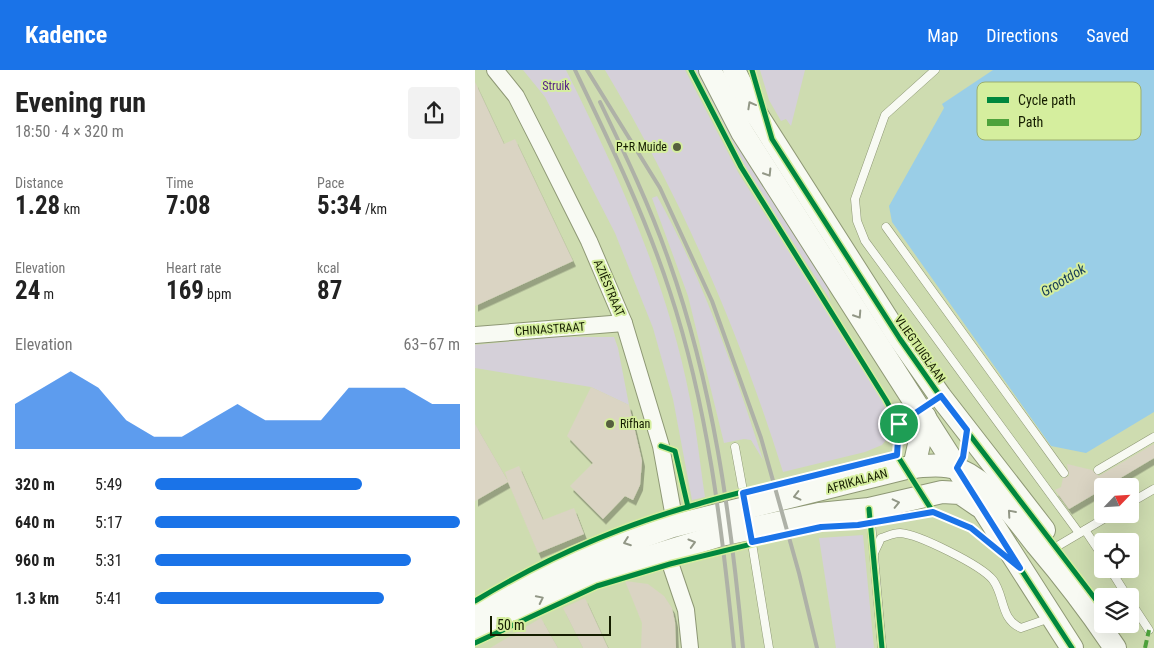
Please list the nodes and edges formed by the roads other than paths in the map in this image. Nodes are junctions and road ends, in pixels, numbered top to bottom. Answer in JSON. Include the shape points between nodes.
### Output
{"nodes":[{"id":1,"x":495,"y":70,"type":"edge"},
{"id":2,"x":710,"y":70,"type":"edge"},
{"id":3,"x":734,"y":70,"type":"edge"},
{"id":4,"x":935,"y":70,"type":"edge"},
{"id":5,"x":886,"y":227,"type":"dead end"},
{"id":6,"x":624,"y":323,"type":"junction"},
{"id":7,"x":475,"y":335,"type":"edge"},
{"id":8,"x":925,"y":418,"type":"junction"},
{"id":9,"x":967,"y":430,"type":"junction"},
{"id":10,"x":1154,"y":437,"type":"edge"},
{"id":11,"x":735,"y":447,"type":"dead end"},
{"id":12,"x":914,"y":467,"type":"junction"},
{"id":13,"x":957,"y":468,"type":"junction"},
{"id":14,"x":1098,"y":470,"type":"dead end"},
{"id":15,"x":1064,"y":472,"type":"dead end"},
{"id":16,"x":1154,"y":489,"type":"edge"},
{"id":17,"x":923,"y":497,"type":"junction"},
{"id":18,"x":1139,"y":498,"type":"edge"},
{"id":19,"x":981,"y":508,"type":"junction"},
{"id":20,"x":869,"y":509,"type":"junction"},
{"id":21,"x":748,"y":519,"type":"junction"},
{"id":22,"x":1097,"y":523,"type":"edge"},
{"id":23,"x":673,"y":526,"type":"junction"},
{"id":24,"x":1082,"y":532,"type":"junction"},
{"id":25,"x":1094,"y":546,"type":"edge"},
{"id":26,"x":1056,"y":547,"type":"junction"},
{"id":27,"x":666,"y":551,"type":"junction"},
{"id":28,"x":874,"y":553,"type":"junction"},
{"id":29,"x":1094,"y":597,"type":"edge"},
{"id":30,"x":475,"y":613,"type":"edge"},
{"id":31,"x":1139,"y":615,"type":"edge"},
{"id":32,"x":1052,"y":618,"type":"junction"},
{"id":33,"x":1149,"y":630,"type":"dead end"},
{"id":34,"x":475,"y":632,"type":"edge"},
{"id":35,"x":1119,"y":633,"type":"edge"},
{"id":36,"x":690,"y":648,"type":"edge"},
{"id":37,"x":769,"y":648,"type":"edge"},
{"id":38,"x":882,"y":648,"type":"edge"},
{"id":39,"x":1071,"y":648,"type":"edge"},
{"id":40,"x":1115,"y":648,"type":"edge"},
{"id":41,"x":1130,"y":648,"type":"edge"}],
"edges":[{"from":1,"to":6,"type":"street","name":"AZIËSTRAAT","via":[[516,96],[589,241]]},
{"from":2,"to":8,"type":"main road","one_way":true,"via":[[742,132]]},
{"from":9,"to":3,"type":"main road","name":"VLIEGTUIGLAAN","one_way":true,"via":[[891,325],[752,107]]},
{"from":4,"to":24,"type":"lane","via":[[885,115],[855,199],[857,221],[865,241]]},
{"from":5,"to":15,"type":"lane"},
{"from":6,"to":7,"type":"street","name":"CHINASTRAAT"},
{"from":6,"to":23,"type":"street","name":"AZIËSTRAAT","via":[[661,446]]},
{"from":8,"to":12,"type":"main road"},
{"from":8,"to":13,"type":"main road"},
{"from":9,"to":13,"type":"main road","via":[[963,457]]},
{"from":9,"to":26,"type":"main road","name":"VLIEGTUIGLAAN"},
{"from":10,"to":14,"type":"lane"},
{"from":11,"to":21,"type":"lane"},
{"from":12,"to":13,"type":"main road","name":"AFRIKALAAN"},
{"from":12,"to":21,"type":"main road","name":"AFRIKALAAN","one_way":true},
{"from":13,"to":17,"type":"main road","name":"AFRIKALAAN"},
{"from":13,"to":19,"type":"main road"},
{"from":40,"to":13,"type":"main road","one_way":true,"via":[[1078,595],[1011,513],[988,488]]},
{"from":16,"to":18,"type":"lane"},
{"from":17,"to":19,"type":"main road","via":[[942,492],[960,493]]},
{"from":20,"to":17,"type":"main road","name":"AFRIKALAAN","one_way":true},
{"from":19,"to":32,"type":"main road"},
{"from":20,"to":21,"type":"main road","name":"AFRIKALAAN"},
{"from":20,"to":28,"type":"lane"},
{"from":21,"to":23,"type":"main road","name":"AFRIKALAAN"},
{"from":27,"to":21,"type":"main road","name":"AFRIKALAAN","one_way":true},
{"from":21,"to":37,"type":"lane"},
{"from":22,"to":24,"type":"lane"},
{"from":23,"to":30,"type":"main road","name":"AFRIKALAAN","one_way":true,"via":[[561,566]]},
{"from":24,"to":25,"type":"lane"},
{"from":24,"to":26,"type":"lane"},
{"from":26,"to":29,"type":"main road","name":"VLIEGTUIGLAAN"},
{"from":34,"to":27,"type":"main road","name":"AFRIKALAAN","one_way":true,"via":[[590,575]]},
{"from":27,"to":36,"type":"street","via":[[686,610]]},
{"from":28,"to":32,"type":"lane","via":[[881,538],[902,533],[917,538],[982,569],[993,581],[1013,624],[1021,628]]},
{"from":28,"to":38,"type":"lane"},
{"from":31,"to":33,"type":"lane"},
{"from":32,"to":39,"type":"main road"},
{"from":35,"to":41,"type":"main road"}]}
